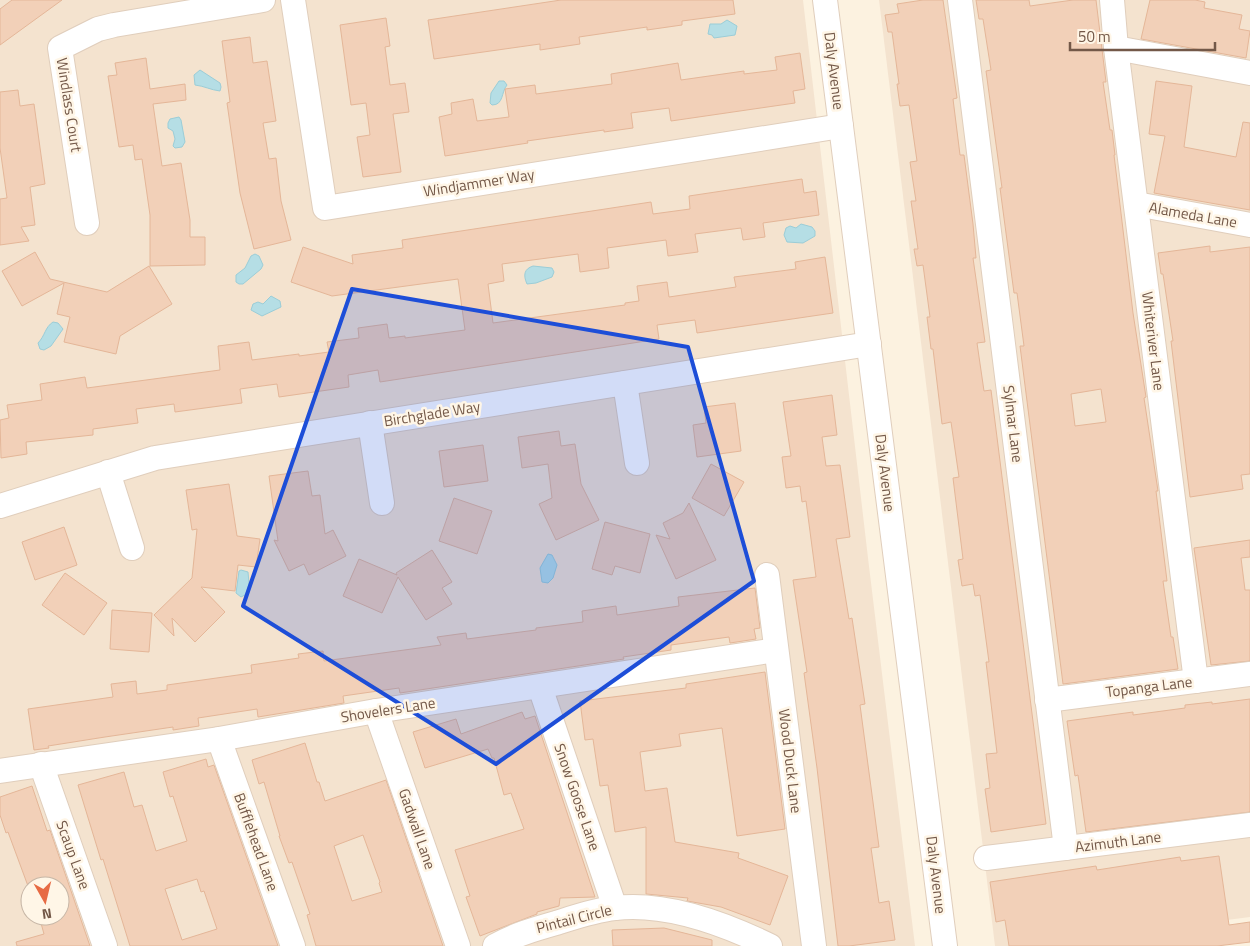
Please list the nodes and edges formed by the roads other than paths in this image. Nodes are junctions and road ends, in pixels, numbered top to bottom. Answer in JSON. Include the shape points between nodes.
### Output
{"nodes":[{"id":1,"x":263,"y":0,"type":"edge"},
{"id":2,"x":293,"y":0,"type":"edge"},
{"id":3,"x":825,"y":0,"type":"edge"},
{"id":4,"x":960,"y":0,"type":"edge"},
{"id":5,"x":1112,"y":0,"type":"edge"},
{"id":6,"x":1116,"y":48,"type":"junction"},
{"id":7,"x":1250,"y":72,"type":"edge"},
{"id":8,"x":842,"y":126,"type":"junction"},
{"id":9,"x":1136,"y":204,"type":"junction"},
{"id":10,"x":87,"y":223,"type":"dead end"},
{"id":11,"x":1250,"y":225,"type":"edge"},
{"id":12,"x":869,"y":344,"type":"junction"},
{"id":13,"x":625,"y":383,"type":"junction"},
{"id":14,"x":370,"y":423,"type":"junction"},
{"id":15,"x":637,"y":463,"type":"dead end"},
{"id":16,"x":108,"y":472,"type":"junction"},
{"id":17,"x":382,"y":503,"type":"dead end"},
{"id":18,"x":0,"y":506,"type":"edge"},
{"id":19,"x":132,"y":548,"type":"dead end"},
{"id":20,"x":767,"y":575,"type":"dead end"},
{"id":21,"x":776,"y":650,"type":"junction"},
{"id":22,"x":1250,"y":674,"type":"edge"},
{"id":23,"x":1196,"y":681,"type":"junction"},
{"id":24,"x":540,"y":687,"type":"junction"},
{"id":25,"x":1047,"y":700,"type":"junction"},
{"id":26,"x":376,"y":711,"type":"junction"},
{"id":27,"x":219,"y":739,"type":"junction"},
{"id":28,"x":41,"y":764,"type":"junction"},
{"id":29,"x":0,"y":771,"type":"edge"},
{"id":30,"x":1250,"y":825,"type":"edge"},
{"id":31,"x":1066,"y":848,"type":"junction"},
{"id":32,"x":986,"y":858,"type":"dead end"},
{"id":33,"x":615,"y":908,"type":"junction"},
{"id":34,"x":105,"y":946,"type":"edge"},
{"id":35,"x":293,"y":946,"type":"edge"},
{"id":36,"x":458,"y":946,"type":"edge"},
{"id":37,"x":495,"y":946,"type":"edge"},
{"id":38,"x":770,"y":946,"type":"edge"},
{"id":39,"x":814,"y":946,"type":"edge"},
{"id":40,"x":945,"y":946,"type":"edge"}],
"edges":[{"from":1,"to":10,"type":"street","name":"Windlass Court","via":[[114,24],[60,48]]},
{"from":2,"to":8,"type":"street","name":"Windjammer Way","via":[[325,208]]},
{"from":3,"to":8,"type":"street","name":"Daly Avenue"},
{"from":4,"to":25,"type":"street","name":"Sylmar Lane"},
{"from":5,"to":6,"type":"street","name":"Whiteriver Lane"},
{"from":6,"to":7,"type":"street"},
{"from":6,"to":9,"type":"street","name":"Whiteriver Lane"},
{"from":8,"to":12,"type":"street","name":"Daly Avenue"},
{"from":9,"to":11,"type":"street","name":"Alameda Lane"},
{"from":9,"to":23,"type":"street","name":"Whiteriver Lane"},
{"from":12,"to":13,"type":"street","name":"Birchglade Way"},
{"from":12,"to":40,"type":"street","name":"Daly Avenue"},
{"from":13,"to":14,"type":"street","name":"Birchglade Way"},
{"from":13,"to":15,"type":"street"},
{"from":14,"to":16,"type":"street","name":"Birchglade Way","via":[[155,458]]},
{"from":14,"to":17,"type":"street"},
{"from":16,"to":18,"type":"street","name":"Birchglade Way"},
{"from":16,"to":19,"type":"street"},
{"from":20,"to":21,"type":"street","name":"Wood Duck Lane"},
{"from":21,"to":24,"type":"street","name":"Shovelers Lane"},
{"from":21,"to":39,"type":"street","name":"Wood Duck Lane"},
{"from":22,"to":23,"type":"street","name":"Topanga Lane"},
{"from":23,"to":25,"type":"street","name":"Topanga Lane"},
{"from":24,"to":26,"type":"street","name":"Shovelers Lane"},
{"from":24,"to":33,"type":"street","name":"Snow Goose Lane"},
{"from":25,"to":31,"type":"street","name":"Sylmar Lane"},
{"from":26,"to":27,"type":"street","name":"Shovelers Lane"},
{"from":26,"to":36,"type":"street","name":"Gadwall Lane"},
{"from":27,"to":28,"type":"street","name":"Shovelers Lane"},
{"from":27,"to":35,"type":"street","name":"Bufflehead Lane"},
{"from":28,"to":29,"type":"street","name":"Shovelers Lane"},
{"from":28,"to":34,"type":"street","name":"Scaup Lane"},
{"from":30,"to":31,"type":"street","name":"Azimuth Lane"},
{"from":31,"to":32,"type":"street","name":"Azimuth Lane"},
{"from":33,"to":37,"type":"street","name":"Pintail Circle","via":[[524,932]]},
{"from":33,"to":38,"type":"street","name":"Pintail Circle","via":[[691,915]]}]}
